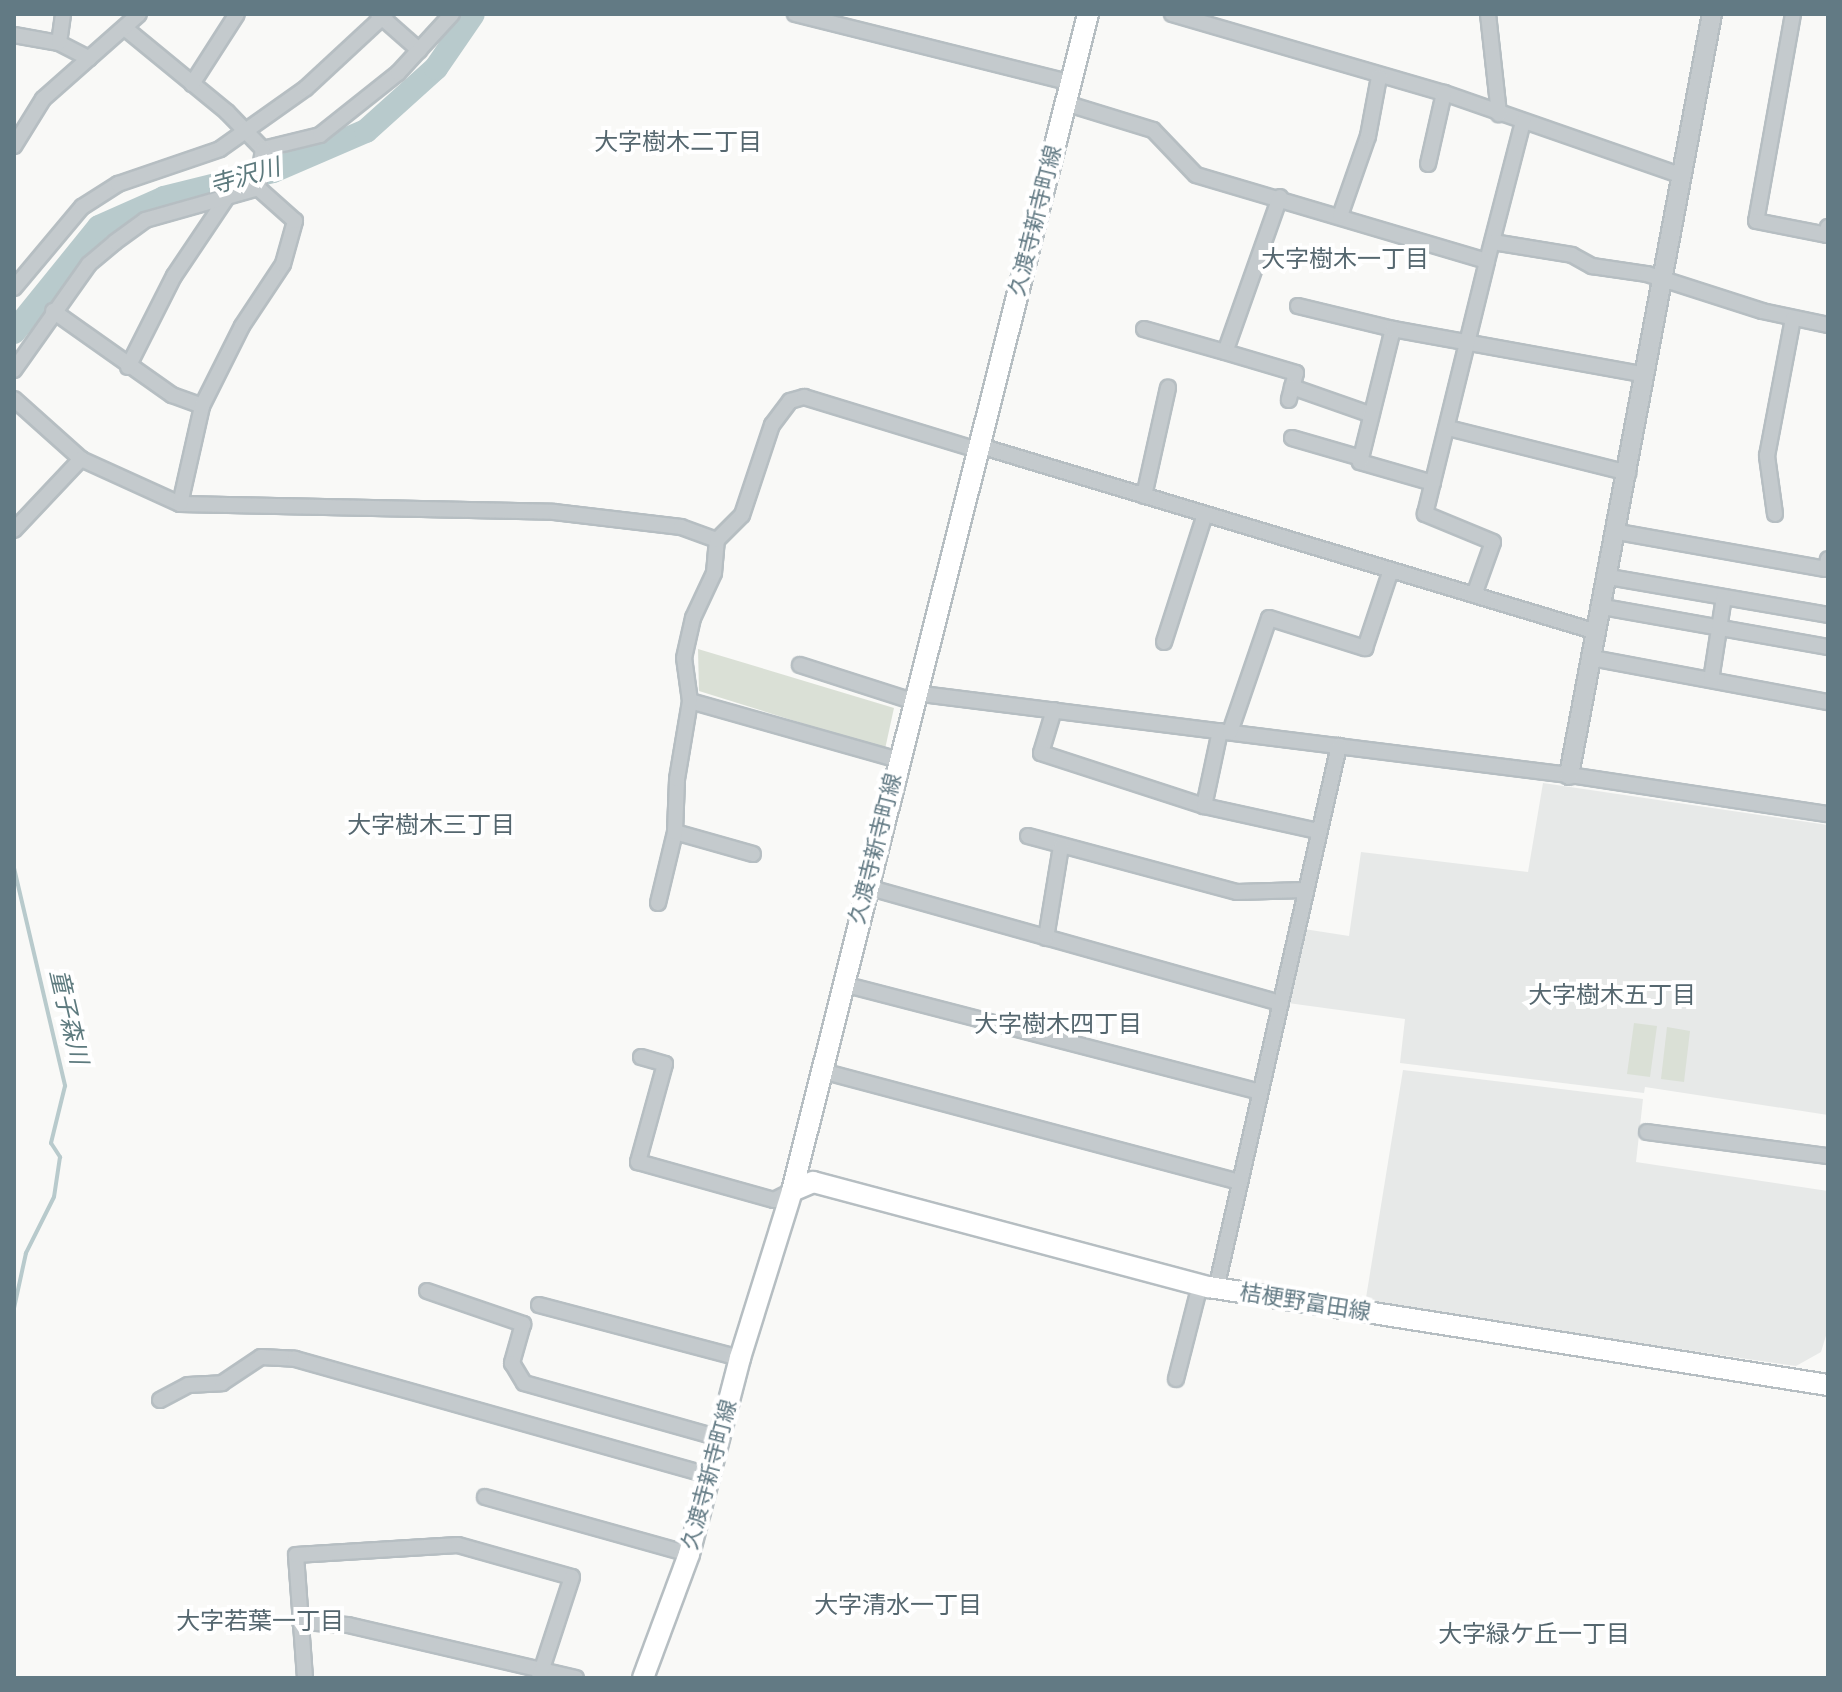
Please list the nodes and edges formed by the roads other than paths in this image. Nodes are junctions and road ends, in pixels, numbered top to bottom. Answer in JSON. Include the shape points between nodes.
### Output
{"nodes":[{"id":1,"x":63,"y":14,"type":"edge"},
{"id":2,"x":139,"y":14,"type":"edge"},
{"id":3,"x":237,"y":14,"type":"edge"},
{"id":4,"x":452,"y":14,"type":"edge"},
{"id":5,"x":795,"y":14,"type":"edge"},
{"id":6,"x":1088,"y":14,"type":"edge"},
{"id":7,"x":1172,"y":14,"type":"edge"},
{"id":8,"x":1488,"y":14,"type":"edge"},
{"id":9,"x":1712,"y":14,"type":"edge"},
{"id":10,"x":1793,"y":14,"type":"edge"},
{"id":11,"x":382,"y":15,"type":"edge"},
{"id":12,"x":126,"y":29,"type":"junction"},
{"id":13,"x":14,"y":35,"type":"edge"},
{"id":14,"x":59,"y":43,"type":"junction"},
{"id":15,"x":419,"y":50,"type":"junction"},
{"id":16,"x":89,"y":58,"type":"junction"},
{"id":17,"x":1379,"y":77,"type":"junction"},
{"id":18,"x":1071,"y":83,"type":"junction"},
{"id":19,"x":192,"y":84,"type":"junction"},
{"id":20,"x":1444,"y":93,"type":"junction"},
{"id":21,"x":1065,"y":103,"type":"junction"},
{"id":22,"x":1499,"y":114,"type":"junction"},
{"id":23,"x":19,"y":120,"type":"edge"},
{"id":24,"x":1523,"y":122,"type":"junction"},
{"id":25,"x":246,"y":129,"type":"junction"},
{"id":26,"x":14,"y":146,"type":"edge"},
{"id":27,"x":262,"y":152,"type":"junction"},
{"id":28,"x":1428,"y":164,"type":"dead end"},
{"id":29,"x":1682,"y":176,"type":"junction"},
{"id":30,"x":258,"y":185,"type":"junction"},
{"id":31,"x":227,"y":197,"type":"junction"},
{"id":32,"x":1280,"y":197,"type":"junction"},
{"id":33,"x":1340,"y":216,"type":"junction"},
{"id":34,"x":1828,"y":227,"type":"edge"},
{"id":35,"x":1493,"y":242,"type":"junction"},
{"id":36,"x":1487,"y":261,"type":"junction"},
{"id":37,"x":1663,"y":279,"type":"junction"},
{"id":38,"x":14,"y":288,"type":"edge"},
{"id":39,"x":1298,"y":306,"type":"dead end"},
{"id":40,"x":53,"y":311,"type":"junction"},
{"id":41,"x":1793,"y":318,"type":"junction"},
{"id":42,"x":1828,"y":325,"type":"edge"},
{"id":43,"x":1144,"y":329,"type":"dead end"},
{"id":44,"x":1393,"y":329,"type":"junction"},
{"id":45,"x":1465,"y":343,"type":"junction"},
{"id":46,"x":1225,"y":352,"type":"junction"},
{"id":47,"x":128,"y":367,"type":"junction"},
{"id":48,"x":14,"y":370,"type":"edge"},
{"id":49,"x":1646,"y":375,"type":"junction"},
{"id":50,"x":1168,"y":388,"type":"dead end"},
{"id":51,"x":14,"y":399,"type":"edge"},
{"id":52,"x":202,"y":406,"type":"junction"},
{"id":53,"x":1369,"y":414,"type":"junction"},
{"id":54,"x":1448,"y":428,"type":"junction"},
{"id":55,"x":1292,"y":438,"type":"dead end"},
{"id":56,"x":977,"y":450,"type":"junction"},
{"id":57,"x":1361,"y":458,"type":"junction"},
{"id":58,"x":81,"y":459,"type":"junction"},
{"id":59,"x":1628,"y":473,"type":"junction"},
{"id":60,"x":1433,"y":483,"type":"junction"},
{"id":61,"x":1144,"y":496,"type":"junction"},
{"id":62,"x":180,"y":504,"type":"junction"},
{"id":63,"x":1205,"y":514,"type":"junction"},
{"id":64,"x":1775,"y":514,"type":"dead end"},
{"id":65,"x":14,"y":530,"type":"edge"},
{"id":66,"x":1618,"y":532,"type":"junction"},
{"id":67,"x":717,"y":540,"type":"junction"},
{"id":68,"x":1828,"y":559,"type":"edge"},
{"id":69,"x":1391,"y":570,"type":"junction"},
{"id":70,"x":1609,"y":577,"type":"junction"},
{"id":71,"x":1474,"y":595,"type":"junction"},
{"id":72,"x":1724,"y":597,"type":"junction"},
{"id":73,"x":1603,"y":607,"type":"junction"},
{"id":74,"x":1828,"y":615,"type":"edge"},
{"id":75,"x":1720,"y":628,"type":"junction"},
{"id":76,"x":1597,"y":632,"type":"junction"},
{"id":77,"x":1164,"y":642,"type":"dead end"},
{"id":78,"x":1828,"y":647,"type":"edge"},
{"id":79,"x":1592,"y":658,"type":"junction"},
{"id":80,"x":800,"y":665,"type":"dead end"},
{"id":81,"x":1711,"y":680,"type":"junction"},
{"id":82,"x":913,"y":697,"type":"junction"},
{"id":83,"x":690,"y":701,"type":"junction"},
{"id":84,"x":1828,"y":702,"type":"edge"},
{"id":85,"x":1054,"y":710,"type":"junction"},
{"id":86,"x":1225,"y":732,"type":"junction"},
{"id":87,"x":1339,"y":746,"type":"junction"},
{"id":88,"x":898,"y":760,"type":"junction"},
{"id":89,"x":1569,"y":775,"type":"junction"},
{"id":90,"x":1204,"y":806,"type":"junction"},
{"id":91,"x":1828,"y":814,"type":"edge"},
{"id":92,"x":1318,"y":831,"type":"junction"},
{"id":93,"x":675,"y":832,"type":"junction"},
{"id":94,"x":1028,"y":836,"type":"dead end"},
{"id":95,"x":1061,"y":846,"type":"junction"},
{"id":96,"x":753,"y":854,"type":"dead end"},
{"id":97,"x":867,"y":887,"type":"junction"},
{"id":98,"x":1305,"y":890,"type":"junction"},
{"id":99,"x":658,"y":903,"type":"dead end"},
{"id":100,"x":1046,"y":938,"type":"junction"},
{"id":101,"x":843,"y":984,"type":"junction"},
{"id":102,"x":1281,"y":1003,"type":"junction"},
{"id":103,"x":641,"y":1057,"type":"dead end"},
{"id":104,"x":822,"y":1071,"type":"junction"},
{"id":105,"x":1258,"y":1091,"type":"junction"},
{"id":106,"x":1647,"y":1132,"type":"dead end"},
{"id":107,"x":1828,"y":1156,"type":"edge"},
{"id":108,"x":1240,"y":1182,"type":"junction"},
{"id":109,"x":792,"y":1191,"type":"junction"},
{"id":110,"x":1208,"y":1287,"type":"junction"},
{"id":111,"x":427,"y":1291,"type":"dead end"},
{"id":112,"x":539,"y":1305,"type":"dead end"},
{"id":113,"x":740,"y":1358,"type":"junction"},
{"id":114,"x":1176,"y":1379,"type":"dead end"},
{"id":115,"x":1828,"y":1385,"type":"edge"},
{"id":116,"x":160,"y":1400,"type":"dead end"},
{"id":117,"x":720,"y":1438,"type":"junction"},
{"id":118,"x":710,"y":1476,"type":"junction"},
{"id":119,"x":485,"y":1497,"type":"dead end"},
{"id":120,"x":689,"y":1554,"type":"junction"},
{"id":121,"x":300,"y":1622,"type":"junction"},
{"id":122,"x":540,"y":1673,"type":"edge"},
{"id":123,"x":305,"y":1678,"type":"edge"},
{"id":124,"x":576,"y":1678,"type":"edge"},
{"id":125,"x":643,"y":1678,"type":"edge"}],
"edges":[{"from":1,"to":14,"type":"street"},
{"from":2,"to":12,"type":"street"},
{"from":3,"to":19,"type":"street"},
{"from":4,"to":15,"type":"street"},
{"from":5,"to":18,"type":"street"},
{"from":6,"to":18,"type":"main road","name":"久渡寺新寺町線"},
{"from":7,"to":17,"type":"street"},
{"from":8,"to":22,"type":"street"},
{"from":9,"to":29,"type":"street"},
{"from":10,"to":34,"type":"street","via":[[1756,221],[1827,235]]},
{"from":11,"to":15,"type":"street"},
{"from":11,"to":25,"type":"street","via":[[306,88]]},
{"from":12,"to":16,"type":"street"},
{"from":12,"to":19,"type":"street"},
{"from":13,"to":14,"type":"street"},
{"from":14,"to":16,"type":"street"},
{"from":15,"to":27,"type":"street","via":[[320,135]]},
{"from":16,"to":23,"type":"street"},
{"from":17,"to":20,"type":"street"},
{"from":17,"to":33,"type":"street","via":[[1368,136]]},
{"from":18,"to":21,"type":"main road","name":"久渡寺新寺町線"},
{"from":19,"to":25,"type":"street"},
{"from":20,"to":22,"type":"street"},
{"from":20,"to":28,"type":"street"},
{"from":21,"to":32,"type":"street","via":[[1153,130],[1196,175]]},
{"from":21,"to":56,"type":"main road","name":"久渡寺新寺町線"},
{"from":22,"to":24,"type":"street"},
{"from":23,"to":26,"type":"street"},
{"from":24,"to":29,"type":"street"},
{"from":24,"to":35,"type":"street"},
{"from":25,"to":27,"type":"street"},
{"from":25,"to":38,"type":"street","via":[[220,149],[118,184],[82,207]]},
{"from":27,"to":30,"type":"street"},
{"from":29,"to":37,"type":"street"},
{"from":30,"to":31,"type":"street"},
{"from":30,"to":52,"type":"street","via":[[295,221],[283,264],[242,326]]},
{"from":31,"to":40,"type":"street","via":[[145,220],[89,264]]},
{"from":31,"to":47,"type":"street","via":[[174,276]]},
{"from":32,"to":33,"type":"street"},
{"from":32,"to":46,"type":"street"},
{"from":33,"to":36,"type":"street"},
{"from":35,"to":36,"type":"street"},
{"from":35,"to":37,"type":"street","via":[[1572,255],[1592,266]]},
{"from":36,"to":45,"type":"street"},
{"from":37,"to":41,"type":"street"},
{"from":37,"to":49,"type":"street"},
{"from":39,"to":44,"type":"street"},
{"from":40,"to":47,"type":"street"},
{"from":40,"to":48,"type":"street"},
{"from":41,"to":42,"type":"street"},
{"from":41,"to":64,"type":"street","via":[[1767,456]]},
{"from":43,"to":46,"type":"street"},
{"from":44,"to":45,"type":"street"},
{"from":44,"to":53,"type":"street"},
{"from":45,"to":49,"type":"street"},
{"from":45,"to":54,"type":"street"},
{"from":46,"to":53,"type":"street","via":[[1296,373],[1290,393]]},
{"from":47,"to":52,"type":"street","via":[[172,395]]},
{"from":49,"to":59,"type":"street"},
{"from":50,"to":61,"type":"street"},
{"from":51,"to":58,"type":"street"},
{"from":52,"to":62,"type":"street"},
{"from":53,"to":57,"type":"street"},
{"from":54,"to":59,"type":"street"},
{"from":54,"to":60,"type":"street"},
{"from":55,"to":57,"type":"street"},
{"from":56,"to":61,"type":"street"},
{"from":56,"to":67,"type":"street","via":[[804,397],[790,401],[772,425],[742,515]]},
{"from":56,"to":82,"type":"main road","name":"久渡寺新寺町線"},
{"from":57,"to":60,"type":"street","via":[[1360,462]]},
{"from":58,"to":62,"type":"street"},
{"from":58,"to":65,"type":"street"},
{"from":59,"to":66,"type":"street"},
{"from":60,"to":71,"type":"street","via":[[1425,514],[1493,542]]},
{"from":61,"to":63,"type":"street"},
{"from":62,"to":67,"type":"street","via":[[554,512],[681,527]]},
{"from":63,"to":69,"type":"street"},
{"from":63,"to":77,"type":"street"},
{"from":66,"to":68,"type":"street","via":[[1826,569]]},
{"from":66,"to":70,"type":"street"},
{"from":67,"to":83,"type":"street","via":[[714,573],[693,618],[684,658]]},
{"from":69,"to":71,"type":"street"},
{"from":69,"to":86,"type":"street","via":[[1365,648],[1269,618]]},
{"from":70,"to":72,"type":"street"},
{"from":70,"to":73,"type":"street"},
{"from":71,"to":76,"type":"street"},
{"from":72,"to":74,"type":"street"},
{"from":72,"to":75,"type":"street"},
{"from":73,"to":75,"type":"street"},
{"from":73,"to":76,"type":"street"},
{"from":75,"to":78,"type":"street"},
{"from":75,"to":81,"type":"street"},
{"from":76,"to":79,"type":"street"},
{"from":79,"to":81,"type":"street"},
{"from":79,"to":89,"type":"street"},
{"from":80,"to":82,"type":"street"},
{"from":81,"to":84,"type":"street"},
{"from":82,"to":85,"type":"street"},
{"from":82,"to":88,"type":"main road","name":"久渡寺新寺町線"},
{"from":83,"to":88,"type":"street"},
{"from":83,"to":93,"type":"street","via":[[677,779]]},
{"from":85,"to":86,"type":"street"},
{"from":85,"to":90,"type":"street","via":[[1041,753]]},
{"from":86,"to":87,"type":"street"},
{"from":86,"to":90,"type":"street"},
{"from":87,"to":89,"type":"street"},
{"from":87,"to":92,"type":"street"},
{"from":88,"to":97,"type":"main road","name":"久渡寺新寺町線"},
{"from":89,"to":91,"type":"street"},
{"from":90,"to":92,"type":"street"},
{"from":92,"to":98,"type":"street"},
{"from":93,"to":96,"type":"street"},
{"from":93,"to":99,"type":"street"},
{"from":94,"to":95,"type":"street"},
{"from":95,"to":98,"type":"street","via":[[1237,892]]},
{"from":95,"to":100,"type":"street"},
{"from":97,"to":100,"type":"street"},
{"from":97,"to":101,"type":"main road","name":"久渡寺新寺町線"},
{"from":98,"to":102,"type":"street"},
{"from":100,"to":102,"type":"street"},
{"from":101,"to":104,"type":"main road","name":"久渡寺新寺町線"},
{"from":101,"to":105,"type":"street"},
{"from":102,"to":105,"type":"street"},
{"from":103,"to":109,"type":"street","via":[[665,1064],[638,1162],[774,1200]]},
{"from":104,"to":108,"type":"street"},
{"from":104,"to":109,"type":"main road","name":"久渡寺新寺町線"},
{"from":105,"to":108,"type":"street"},
{"from":106,"to":107,"type":"street"},
{"from":108,"to":110,"type":"street"},
{"from":109,"to":110,"type":"main road","name":"桔梗野富田線","via":[[813,1182]]},
{"from":109,"to":113,"type":"main road","name":"久渡寺新寺町線"},
{"from":110,"to":114,"type":"street"},
{"from":110,"to":115,"type":"main road","name":"桔梗野富田線"},
{"from":111,"to":117,"type":"street","via":[[523,1324],[512,1363],[524,1383]]},
{"from":112,"to":113,"type":"street"},
{"from":113,"to":117,"type":"main road","name":"久渡寺新寺町線"},
{"from":116,"to":118,"type":"street","via":[[188,1385],[222,1383],[261,1357],[295,1359]]},
{"from":117,"to":118,"type":"main road","name":"久渡寺新寺町線"},
{"from":118,"to":120,"type":"main road","name":"久渡寺新寺町線"},
{"from":119,"to":120,"type":"street"},
{"from":120,"to":125,"type":"main road","name":"久渡寺新寺町線"},
{"from":121,"to":122,"type":"street","via":[[348,1625]]},
{"from":121,"to":122,"type":"street","via":[[296,1555],[458,1545],[572,1577]]},
{"from":121,"to":123,"type":"street"},
{"from":122,"to":124,"type":"street"}]}
